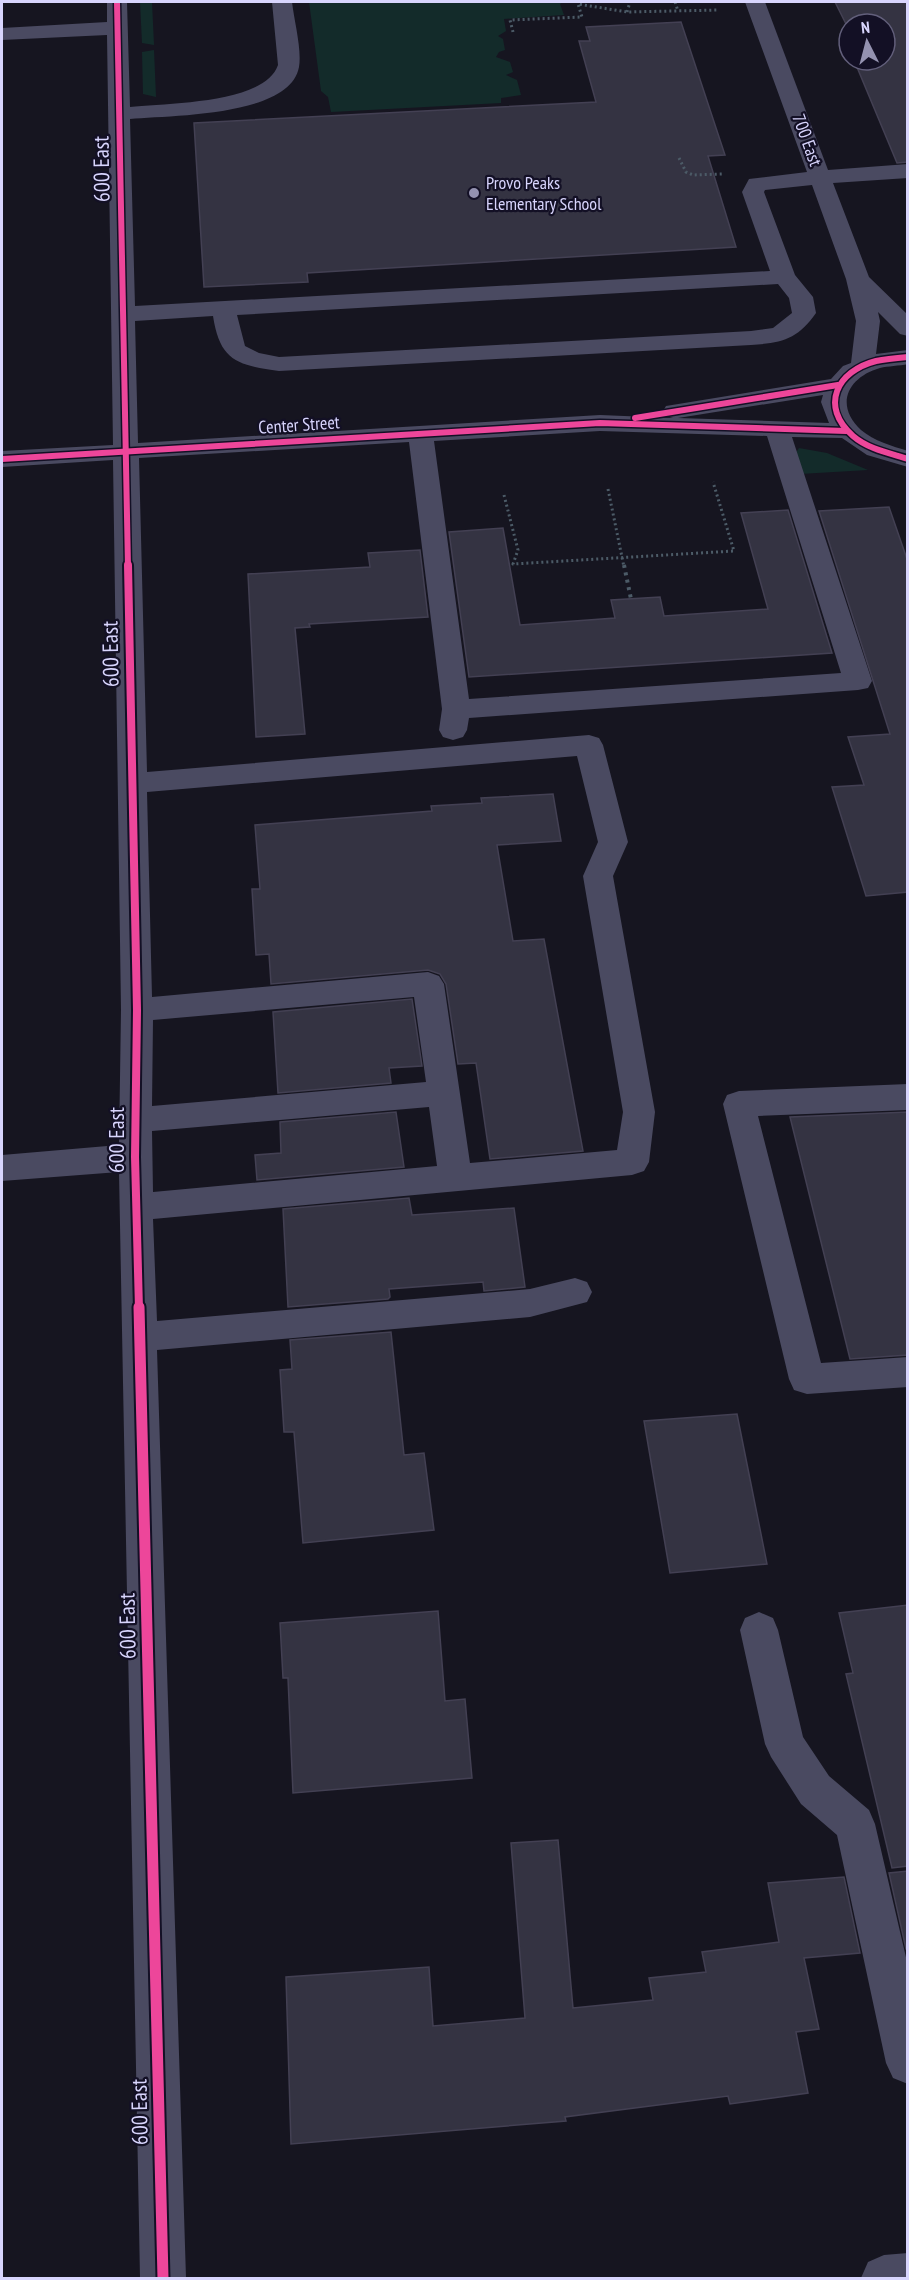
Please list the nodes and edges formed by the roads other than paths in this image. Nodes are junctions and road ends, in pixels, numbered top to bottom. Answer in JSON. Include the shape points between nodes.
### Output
{"nodes":[{"id":1,"x":117,"y":2,"type":"edge"},
{"id":2,"x":282,"y":2,"type":"edge"},
{"id":3,"x":755,"y":2,"type":"edge"},
{"id":4,"x":118,"y":28,"type":"junction"},
{"id":5,"x":2,"y":34,"type":"edge"},
{"id":6,"x":120,"y":114,"type":"junction"},
{"id":7,"x":908,"y":171,"type":"edge"},
{"id":8,"x":820,"y":177,"type":"junction"},
{"id":9,"x":784,"y":277,"type":"junction"},
{"id":10,"x":858,"y":279,"type":"junction"},
{"id":11,"x":224,"y":309,"type":"junction"},
{"id":12,"x":124,"y":314,"type":"junction"},
{"id":13,"x":908,"y":328,"type":"edge"},
{"id":14,"x":908,"y":357,"type":"edge"},
{"id":15,"x":863,"y":366,"type":"junction"},
{"id":16,"x":838,"y":385,"type":"junction"},
{"id":17,"x":600,"y":423,"type":"junction"},
{"id":18,"x":777,"y":429,"type":"junction"},
{"id":19,"x":846,"y":431,"type":"junction"},
{"id":20,"x":421,"y":434,"type":"junction"},
{"id":21,"x":127,"y":452,"type":"junction"},
{"id":22,"x":2,"y":459,"type":"edge"},
{"id":23,"x":903,"y":462,"type":"edge"},
{"id":24,"x":456,"y":709,"type":"junction"},
{"id":25,"x":450,"y":756,"type":"junction"},
{"id":26,"x":131,"y":783,"type":"junction"},
{"id":27,"x":136,"y":1010,"type":"junction"},
{"id":28,"x":444,"y":1093,"type":"junction"},
{"id":29,"x":908,"y":1097,"type":"edge"},
{"id":30,"x":135,"y":1120,"type":"junction"},
{"id":31,"x":135,"y":1157,"type":"junction"},
{"id":32,"x":2,"y":1168,"type":"edge"},
{"id":33,"x":455,"y":1178,"type":"junction"},
{"id":34,"x":137,"y":1207,"type":"junction"},
{"id":35,"x":575,"y":1292,"type":"dead end"},
{"id":36,"x":140,"y":1337,"type":"junction"},
{"id":37,"x":908,"y":1372,"type":"edge"},
{"id":38,"x":759,"y":1630,"type":"dead end"},
{"id":39,"x":908,"y":2062,"type":"edge"},
{"id":40,"x":908,"y":2276,"type":"edge"},
{"id":41,"x":163,"y":2278,"type":"edge"},
{"id":42,"x":884,"y":2278,"type":"edge"}],
"edges":[{"from":1,"to":4,"type":"street","name":"600 East"},
{"from":2,"to":6,"type":"street","via":[[289,65],[285,77],[268,91],[239,102]]},
{"from":3,"to":8,"type":"street","name":"700 East"},
{"from":4,"to":5,"type":"street"},
{"from":4,"to":6,"type":"street","name":"600 East"},
{"from":6,"to":12,"type":"street","name":"600 East"},
{"from":7,"to":8,"type":"street"},
{"from":8,"to":9,"type":"street","via":[[757,184],[753,192]]},
{"from":8,"to":10,"type":"street","name":"700 East"},
{"from":9,"to":11,"type":"street"},
{"from":9,"to":11,"type":"street","via":[[801,297],[804,313],[794,328],[774,336],[279,364],[248,360],[235,351],[227,333]]},
{"from":10,"to":13,"type":"street","name":"700 East"},
{"from":10,"to":15,"type":"street","name":"700 East","via":[[868,321]]},
{"from":11,"to":12,"type":"street"},
{"from":12,"to":21,"type":"street","name":"600 East"},
{"from":14,"to":15,"type":"street"},
{"from":15,"to":16,"type":"street"},
{"from":16,"to":17,"type":"street","name":"Center Street"},
{"from":16,"to":19,"type":"street","via":[[834,412]]},
{"from":17,"to":18,"type":"street","name":"Center Street"},
{"from":17,"to":20,"type":"street","name":"Center Street"},
{"from":18,"to":19,"type":"street","name":"Center Street"},
{"from":18,"to":24,"type":"street","via":[[858,681]]},
{"from":19,"to":23,"type":"street","via":[[874,450]]},
{"from":20,"to":21,"type":"street","name":"Center Street"},
{"from":20,"to":24,"type":"street"},
{"from":21,"to":22,"type":"street","name":"Center Street"},
{"from":21,"to":26,"type":"street","name":"600 East"},
{"from":24,"to":25,"type":"street"},
{"from":25,"to":26,"type":"street"},
{"from":25,"to":33,"type":"street","via":[[589,745],[613,842],[598,876],[639,1112],[632,1162]]},
{"from":26,"to":27,"type":"street","name":"600 East"},
{"from":27,"to":28,"type":"street","via":[[428,984]]},
{"from":27,"to":30,"type":"street","name":"600 East"},
{"from":28,"to":30,"type":"street"},
{"from":28,"to":33,"type":"street"},
{"from":29,"to":37,"type":"street","via":[[739,1104],[807,1379]]},
{"from":30,"to":31,"type":"street","name":"600 East"},
{"from":31,"to":32,"type":"street"},
{"from":31,"to":34,"type":"street","name":"600 East"},
{"from":33,"to":34,"type":"street"},
{"from":34,"to":36,"type":"street","name":"600 East"},
{"from":35,"to":36,"type":"street","via":[[530,1303]]},
{"from":36,"to":41,"type":"street","name":"600 East"},
{"from":38,"to":39,"type":"street","via":[[785,1744],[815,1790],[855,1824]]},
{"from":40,"to":42,"type":"street"}]}
